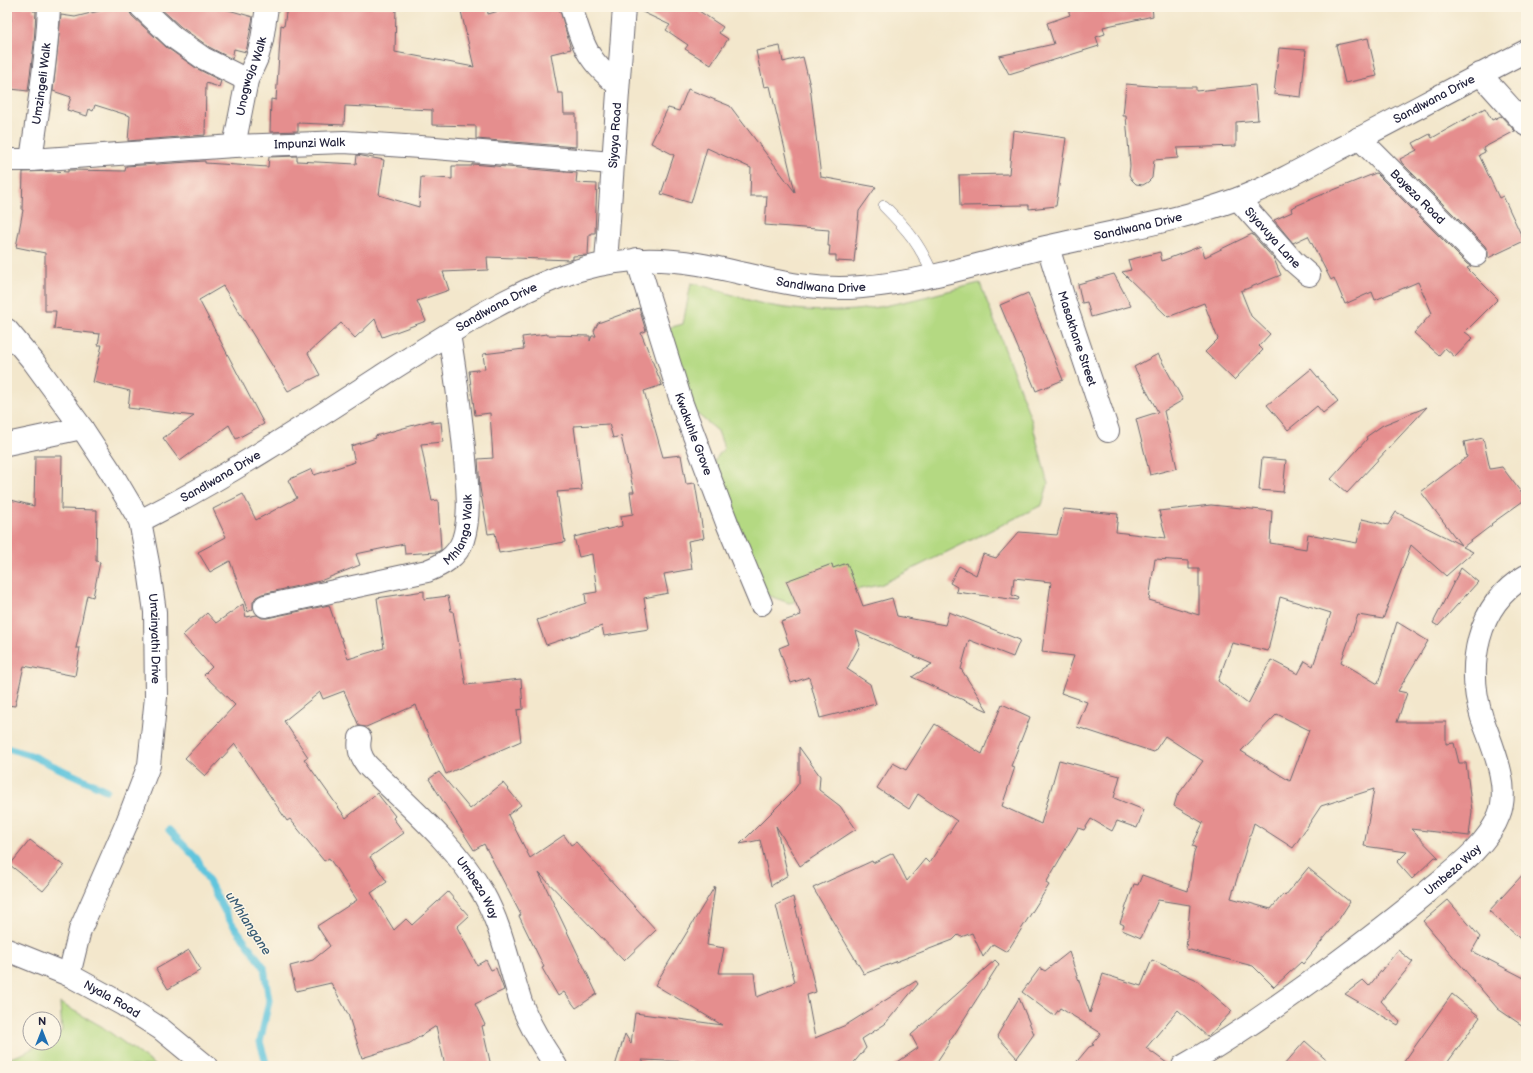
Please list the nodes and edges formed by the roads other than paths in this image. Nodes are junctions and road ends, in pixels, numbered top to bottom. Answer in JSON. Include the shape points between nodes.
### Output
{"nodes":[{"id":1,"x":49,"y":7,"type":"edge"},
{"id":2,"x":141,"y":7,"type":"edge"},
{"id":3,"x":267,"y":7,"type":"edge"},
{"id":4,"x":571,"y":7,"type":"edge"},
{"id":5,"x":624,"y":7,"type":"edge"},
{"id":6,"x":1526,"y":51,"type":"edge"},
{"id":7,"x":1480,"y":74,"type":"junction"},
{"id":8,"x":247,"y":80,"type":"junction"},
{"id":9,"x":617,"y":86,"type":"junction"},
{"id":10,"x":1526,"y":125,"type":"edge"},
{"id":11,"x":1359,"y":138,"type":"junction"},
{"id":12,"x":234,"y":146,"type":"junction"},
{"id":13,"x":7,"y":160,"type":"edge"},
{"id":14,"x":31,"y":160,"type":"junction"},
{"id":15,"x":612,"y":163,"type":"junction"},
{"id":16,"x":1238,"y":199,"type":"junction"},
{"id":17,"x":884,"y":206,"type":"dead end"},
{"id":18,"x":1048,"y":247,"type":"junction"},
{"id":19,"x":1476,"y":255,"type":"dead end"},
{"id":20,"x":637,"y":259,"type":"junction"},
{"id":21,"x":606,"y":263,"type":"junction"},
{"id":22,"x":933,"y":275,"type":"junction"},
{"id":23,"x":1309,"y":275,"type":"dead end"},
{"id":24,"x":7,"y":330,"type":"edge"},
{"id":25,"x":449,"y":334,"type":"junction"},
{"id":26,"x":82,"y":428,"type":"junction"},
{"id":27,"x":1108,"y":430,"type":"dead end"},
{"id":28,"x":7,"y":444,"type":"edge"},
{"id":29,"x":140,"y":521,"type":"junction"},
{"id":30,"x":1526,"y":576,"type":"edge"},
{"id":31,"x":761,"y":604,"type":"dead end"},
{"id":32,"x":265,"y":606,"type":"dead end"},
{"id":33,"x":360,"y":738,"type":"dead end"},
{"id":34,"x":7,"y":950,"type":"edge"},
{"id":35,"x":69,"y":975,"type":"junction"},
{"id":36,"x":206,"y":1066,"type":"edge"},
{"id":37,"x":556,"y":1066,"type":"edge"},
{"id":38,"x":1183,"y":1066,"type":"edge"}],
"edges":[{"from":1,"to":14,"type":"street","name":"Umzingeli Walk"},
{"from":2,"to":8,"type":"street","via":[[173,37],[204,58]]},
{"from":3,"to":8,"type":"street","name":"Unogwaja Walk","via":[[262,40]]},
{"from":4,"to":9,"type":"street","via":[[581,39],[591,57]]},
{"from":5,"to":9,"type":"street","name":"Siyaya Road"},
{"from":6,"to":7,"type":"street","name":"Sandlwana Drive"},
{"from":7,"to":10,"type":"street"},
{"from":7,"to":11,"type":"street","name":"Sandlwana Drive"},
{"from":8,"to":12,"type":"street","name":"Unogwaja Walk"},
{"from":9,"to":15,"type":"street","name":"Siyaya Road"},
{"from":11,"to":16,"type":"street","name":"Sandlwana Drive"},
{"from":11,"to":19,"type":"street","name":"Bayeza Road"},
{"from":12,"to":14,"type":"street","name":"Impunzi Walk"},
{"from":12,"to":15,"type":"street","name":"Impunzi Walk","via":[[344,142]]},
{"from":13,"to":14,"type":"street","name":"Impunzi Walk"},
{"from":15,"to":21,"type":"street","name":"Siyaya Road"},
{"from":16,"to":18,"type":"street","name":"Sandlwana Drive","via":[[1131,229]]},
{"from":16,"to":23,"type":"street","name":"Siyavuya Lane","via":[[1294,262]]},
{"from":17,"to":22,"type":"lane","via":[[924,253]]},
{"from":18,"to":22,"type":"street","name":"Sandlwana Drive"},
{"from":18,"to":27,"type":"street","name":"Masakhane Street"},
{"from":20,"to":21,"type":"street","name":"Sandlwana Drive"},
{"from":20,"to":22,"type":"street","name":"Sandlwana Drive","via":[[697,264],[777,282],[825,289],[861,288]]},
{"from":20,"to":31,"type":"street","name":"Kwakuhle Grove","via":[[682,404],[726,523]]},
{"from":21,"to":25,"type":"street","name":"Sandlwana Drive","via":[[549,281],[495,307]]},
{"from":24,"to":26,"type":"street","name":"Umzinyathi Drive"},
{"from":25,"to":29,"type":"street","name":"Sandlwana Drive","via":[[280,441]]},
{"from":25,"to":32,"type":"street","name":"Mhlanga Walk","via":[[461,416],[468,498],[463,541],[457,551],[441,566],[427,572]]},
{"from":26,"to":28,"type":"street"},
{"from":26,"to":29,"type":"street","name":"Umzinyathi Drive"},
{"from":29,"to":35,"type":"street","name":"Umzinyathi Drive","via":[[156,612],[156,697],[149,765],[80,930]]},
{"from":30,"to":38,"type":"street","name":"Umbeza Way","via":[[1503,593],[1491,608],[1483,625],[1475,662],[1476,687],[1482,716],[1502,783],[1500,815],[1492,829],[1443,879],[1374,936],[1243,1030]]},
{"from":33,"to":37,"type":"street","name":"Umbeza Way","via":[[359,750],[364,761],[464,864],[483,894],[503,939],[528,1020]]},
{"from":34,"to":35,"type":"street","name":"Nyala Road"},
{"from":35,"to":36,"type":"street","name":"Nyala Road","via":[[161,1029]]}]}
